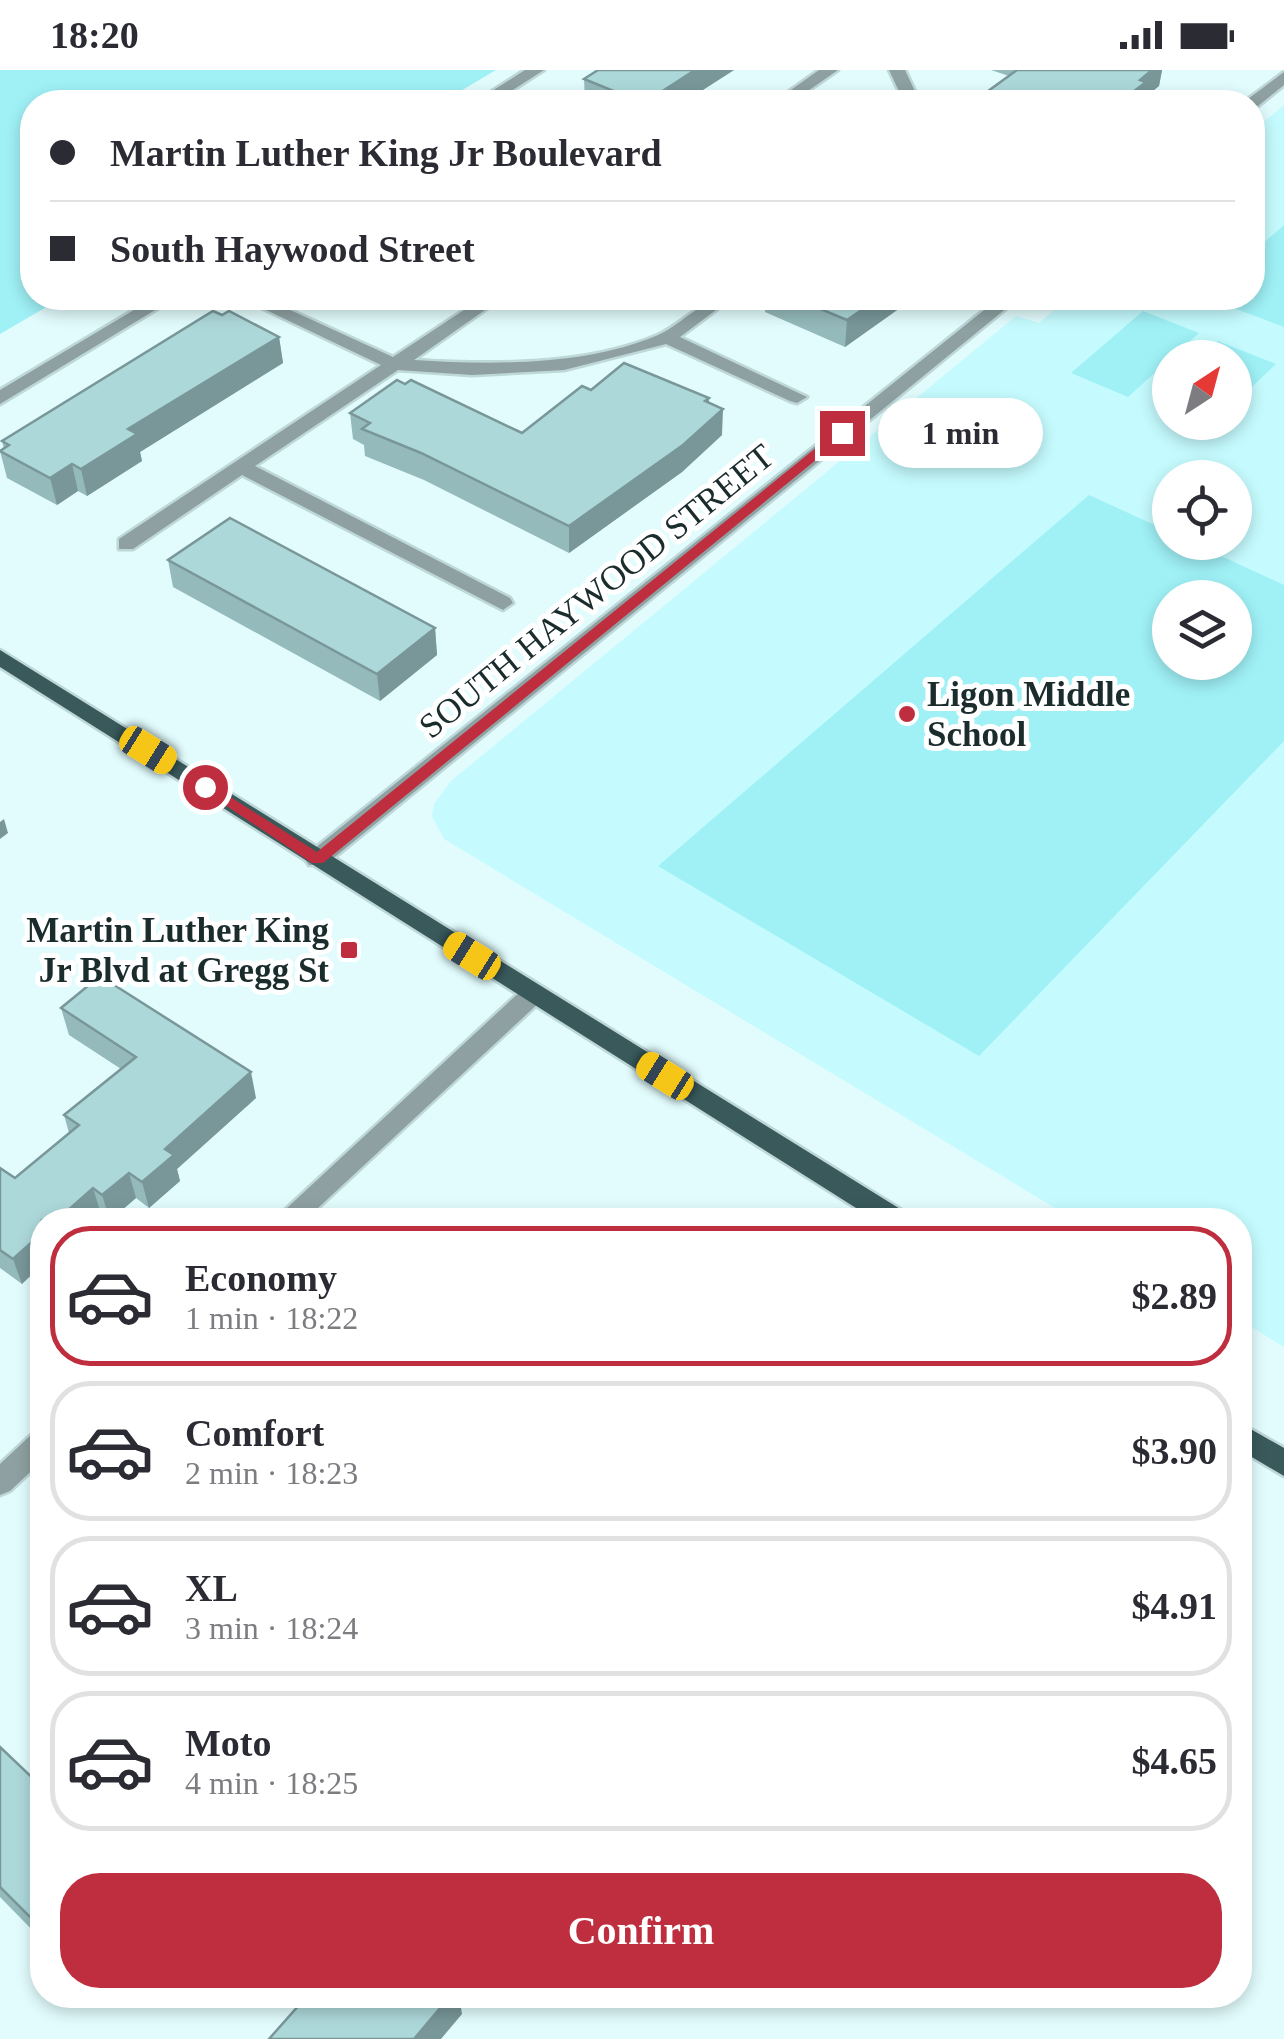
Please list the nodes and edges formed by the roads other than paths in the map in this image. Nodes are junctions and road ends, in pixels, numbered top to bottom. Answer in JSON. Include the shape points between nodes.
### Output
{"nodes":[{"id":1,"x":536,"y":70,"type":"edge"},
{"id":2,"x":830,"y":70,"type":"edge"},
{"id":3,"x":502,"y":90,"type":"edge"},
{"id":4,"x":800,"y":90,"type":"edge"},
{"id":5,"x":146,"y":310,"type":"edge"},
{"id":6,"x":276,"y":310,"type":"edge"},
{"id":7,"x":475,"y":310,"type":"edge"},
{"id":8,"x":706,"y":310,"type":"edge"},
{"id":9,"x":995,"y":310,"type":"edge"},
{"id":10,"x":667,"y":338,"type":"junction"},
{"id":11,"x":394,"y":364,"type":"junction"},
{"id":12,"x":797,"y":396,"type":"dead end"},
{"id":13,"x":0,"y":398,"type":"edge"},
{"id":14,"x":241,"y":467,"type":"junction"},
{"id":15,"x":126,"y":544,"type":"dead end"},
{"id":16,"x":503,"y":604,"type":"dead end"},
{"id":17,"x":0,"y":657,"type":"edge"},
{"id":18,"x":318,"y":860,"type":"junction"},
{"id":19,"x":533,"y":994,"type":"junction"},
{"id":20,"x":299,"y":1208,"type":"edge"},
{"id":21,"x":877,"y":1208,"type":"edge"},
{"id":22,"x":1252,"y":1442,"type":"edge"},
{"id":23,"x":30,"y":1454,"type":"edge"},
{"id":24,"x":1284,"y":1462,"type":"edge"},
{"id":25,"x":0,"y":1482,"type":"edge"}],
"edges":[{"from":1,"to":3,"type":"street"},
{"from":2,"to":4,"type":"street"},
{"from":5,"to":13,"type":"street"},
{"from":6,"to":11,"type":"street"},
{"from":7,"to":11,"type":"street"},
{"from":8,"to":10,"type":"street"},
{"from":9,"to":18,"type":"street","name":"SOUTH HAYWOOD STREET"},
{"from":10,"to":11,"type":"street","via":[[527,368]]},
{"from":10,"to":12,"type":"street"},
{"from":11,"to":14,"type":"street"},
{"from":14,"to":15,"type":"street"},
{"from":14,"to":16,"type":"street"},
{"from":17,"to":18,"type":"main road"},
{"from":18,"to":19,"type":"main road"},
{"from":19,"to":20,"type":"street"},
{"from":19,"to":21,"type":"main road"},
{"from":22,"to":24,"type":"main road"},
{"from":23,"to":25,"type":"street"}]}
